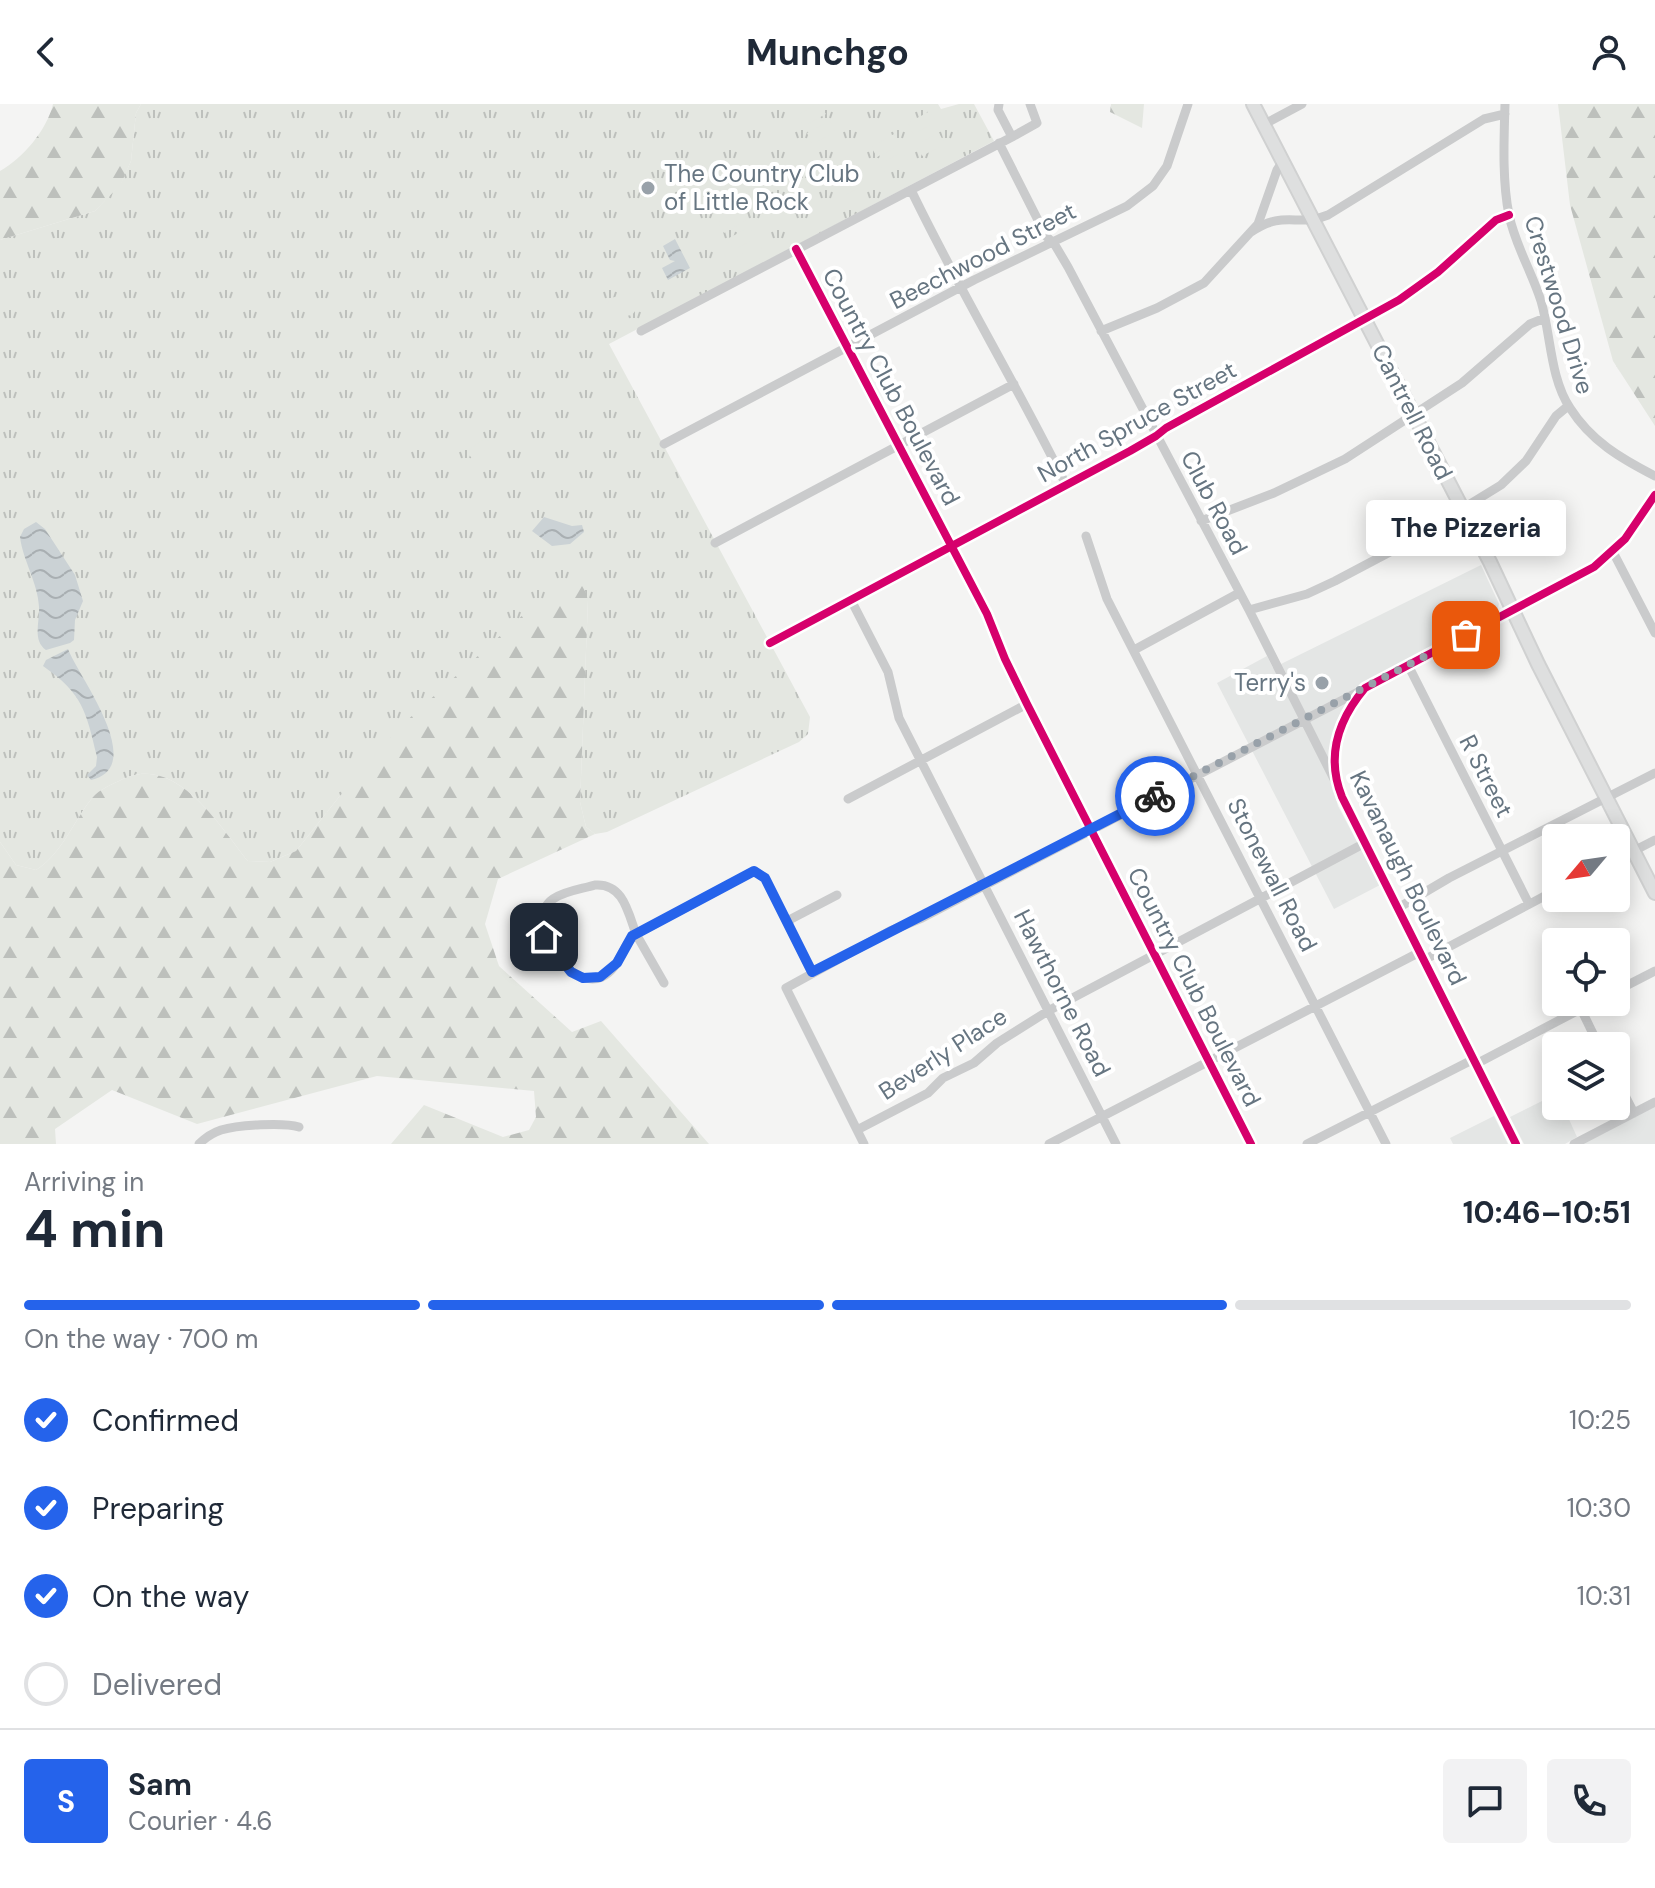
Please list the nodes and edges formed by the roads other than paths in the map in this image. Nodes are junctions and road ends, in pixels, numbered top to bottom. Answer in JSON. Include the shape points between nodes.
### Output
{"nodes":[{"id":1,"x":999,"y":104,"type":"edge"},
{"id":2,"x":1030,"y":104,"type":"edge"},
{"id":3,"x":1188,"y":104,"type":"edge"},
{"id":4,"x":1253,"y":104,"type":"edge"},
{"id":5,"x":1302,"y":104,"type":"edge"},
{"id":6,"x":1505,"y":109,"type":"edge"},
{"id":7,"x":1263,"y":125,"type":"junction"},
{"id":8,"x":1012,"y":137,"type":"junction"},
{"id":9,"x":999,"y":143,"type":"junction"},
{"id":10,"x":1283,"y":161,"type":"junction"},
{"id":11,"x":911,"y":190,"type":"junction"},
{"id":12,"x":1509,"y":215,"type":"junction"},
{"id":13,"x":1313,"y":221,"type":"junction"},
{"id":14,"x":1251,"y":232,"type":"junction"},
{"id":15,"x":1051,"y":242,"type":"junction"},
{"id":16,"x":796,"y":249,"type":"junction"},
{"id":17,"x":960,"y":287,"type":"junction"},
{"id":18,"x":1545,"y":318,"type":"junction"},
{"id":19,"x":1365,"y":320,"type":"junction"},
{"id":20,"x":641,"y":331,"type":"dead end"},
{"id":21,"x":1101,"y":331,"type":"junction"},
{"id":22,"x":848,"y":347,"type":"junction"},
{"id":23,"x":1014,"y":384,"type":"junction"},
{"id":24,"x":1568,"y":406,"type":"junction"},
{"id":25,"x":1414,"y":415,"type":"junction"},
{"id":26,"x":1156,"y":436,"type":"junction"},
{"id":27,"x":664,"y":444,"type":"dead end"},
{"id":28,"x":899,"y":446,"type":"junction"},
{"id":29,"x":1655,"y":476,"type":"edge"},
{"id":30,"x":1066,"y":485,"type":"junction"},
{"id":31,"x":1655,"y":495,"type":"edge"},
{"id":32,"x":1462,"y":507,"type":"junction"},
{"id":33,"x":1201,"y":521,"type":"junction"},
{"id":34,"x":1086,"y":536,"type":"dead end"},
{"id":35,"x":715,"y":543,"type":"dead end"},
{"id":36,"x":952,"y":546,"type":"junction"},
{"id":37,"x":1613,"y":552,"type":"junction"},
{"id":38,"x":1239,"y":593,"type":"junction"},
{"id":39,"x":851,"y":600,"type":"junction"},
{"id":40,"x":1249,"y":610,"type":"junction"},
{"id":41,"x":1514,"y":611,"type":"junction"},
{"id":42,"x":1655,"y":633,"type":"edge"},
{"id":43,"x":770,"y":643,"type":"dead end"},
{"id":44,"x":1134,"y":650,"type":"junction"},
{"id":45,"x":1408,"y":665,"type":"junction"},
{"id":46,"x":1365,"y":688,"type":"junction"},
{"id":47,"x":1027,"y":704,"type":"junction"},
{"id":48,"x":1302,"y":720,"type":"junction"},
{"id":49,"x":920,"y":760,"type":"junction"},
{"id":50,"x":1655,"y":773,"type":"edge"},
{"id":51,"x":1198,"y":774,"type":"junction"},
{"id":52,"x":1338,"y":786,"type":"junction"},
{"id":53,"x":1606,"y":797,"type":"junction"},
{"id":54,"x":848,"y":799,"type":"dead end"},
{"id":55,"x":1090,"y":828,"type":"junction"},
{"id":56,"x":1655,"y":840,"type":"edge"},
{"id":57,"x":1365,"y":843,"type":"junction"},
{"id":58,"x":1633,"y":851,"type":"junction"},
{"id":59,"x":1503,"y":852,"type":"junction"},
{"id":60,"x":1630,"y":853,"type":"edge"},
{"id":61,"x":984,"y":885,"type":"junction"},
{"id":62,"x":1655,"y":893,"type":"edge"},
{"id":63,"x":837,"y":895,"type":"dead end"},
{"id":64,"x":1542,"y":897,"type":"edge"},
{"id":65,"x":1262,"y":898,"type":"junction"},
{"id":66,"x":1529,"y":904,"type":"junction"},
{"id":67,"x":1398,"y":908,"type":"junction"},
{"id":68,"x":788,"y":924,"type":"junction"},
{"id":69,"x":636,"y":934,"type":"junction"},
{"id":70,"x":1154,"y":954,"type":"junction"},
{"id":71,"x":1422,"y":956,"type":"junction"},
{"id":72,"x":1655,"y":971,"type":"edge"},
{"id":73,"x":812,"y":972,"type":"junction"},
{"id":74,"x":664,"y":983,"type":"dead end"},
{"id":75,"x":1630,"y":984,"type":"edge"},
{"id":76,"x":1316,"y":1005,"type":"junction"},
{"id":77,"x":1048,"y":1011,"type":"junction"},
{"id":78,"x":1567,"y":1016,"type":"edge"},
{"id":79,"x":1209,"y":1060,"type":"junction"},
{"id":80,"x":1475,"y":1062,"type":"junction"},
{"id":81,"x":1655,"y":1102,"type":"edge"},
{"id":82,"x":1630,"y":1105,"type":"edge"},
{"id":83,"x":1370,"y":1112,"type":"junction"},
{"id":84,"x":1634,"y":1113,"type":"junction"},
{"id":85,"x":1102,"y":1116,"type":"junction"},
{"id":86,"x":299,"y":1127,"type":"dead end"},
{"id":87,"x":857,"y":1130,"type":"junction"},
{"id":88,"x":199,"y":1144,"type":"edge"},
{"id":89,"x":864,"y":1144,"type":"edge"},
{"id":90,"x":1049,"y":1144,"type":"edge"},
{"id":91,"x":1116,"y":1144,"type":"edge"},
{"id":92,"x":1251,"y":1144,"type":"edge"},
{"id":93,"x":1307,"y":1144,"type":"edge"},
{"id":94,"x":1386,"y":1144,"type":"edge"},
{"id":95,"x":1516,"y":1144,"type":"edge"},
{"id":96,"x":1574,"y":1144,"type":"edge"}],
"edges":[{"from":1,"to":8,"type":"street"},
{"from":2,"to":8,"type":"street","via":[[1037,123]]},
{"from":3,"to":15,"type":"street","name":"Beechwood Street","via":[[1174,152],[1153,186],[1118,211]]},
{"from":4,"to":7,"type":"main road","name":"Cantrell Road"},
{"from":5,"to":7,"type":"street"},
{"from":6,"to":12,"type":"street","name":"Crestwood Drive"},
{"from":6,"to":13,"type":"street"},
{"from":7,"to":10,"type":"main road","name":"Cantrell Road"},
{"from":8,"to":9,"type":"street"},
{"from":9,"to":11,"type":"street"},
{"from":9,"to":15,"type":"street","name":"Club Road"},
{"from":10,"to":13,"type":"main road","name":"Cantrell Road"},
{"from":10,"to":14,"type":"street"},
{"from":11,"to":16,"type":"street"},
{"from":11,"to":17,"type":"street"},
{"from":12,"to":18,"type":"street","name":"Crestwood Drive"},
{"from":12,"to":19,"type":"street","name":"North Spruce Street","via":[[1428,281]]},
{"from":13,"to":14,"type":"street","via":[[1274,220]]},
{"from":13,"to":19,"type":"main road","name":"Cantrell Road"},
{"from":14,"to":21,"type":"street","via":[[1194,290]]},
{"from":15,"to":17,"type":"street","name":"Beechwood Street"},
{"from":15,"to":21,"type":"street","name":"Club Road"},
{"from":16,"to":20,"type":"street"},
{"from":16,"to":22,"type":"street","name":"Country Club Boulevard"},
{"from":17,"to":22,"type":"street","name":"Beechwood Street"},
{"from":17,"to":23,"type":"street"},
{"from":18,"to":24,"type":"street","name":"Crestwood Drive"},
{"from":18,"to":25,"type":"street","via":[[1530,324],[1472,376]]},
{"from":19,"to":25,"type":"main road","name":"Cantrell Road"},
{"from":19,"to":26,"type":"street","name":"North Spruce Street"},
{"from":21,"to":26,"type":"street","name":"Club Road"},
{"from":22,"to":27,"type":"street","name":"Beechwood Street"},
{"from":22,"to":28,"type":"street","name":"Country Club Boulevard"},
{"from":23,"to":28,"type":"street"},
{"from":23,"to":30,"type":"street"},
{"from":24,"to":29,"type":"street","name":"Crestwood Drive","via":[[1606,449]]},
{"from":24,"to":32,"type":"street","via":[[1510,478]]},
{"from":25,"to":32,"type":"main road","name":"Cantrell Road"},
{"from":25,"to":33,"type":"street","via":[[1320,472]]},
{"from":26,"to":30,"type":"street","name":"North Spruce Street"},
{"from":26,"to":33,"type":"street","name":"Club Road"},
{"from":28,"to":35,"type":"street"},
{"from":28,"to":36,"type":"street","name":"Country Club Boulevard"},
{"from":30,"to":36,"type":"street","name":"North Spruce Street"},
{"from":31,"to":37,"type":"street","name":"Kavanaugh Boulevard"},
{"from":32,"to":40,"type":"street","via":[[1335,581]]},
{"from":32,"to":41,"type":"main road","name":"Cantrell Road"},
{"from":33,"to":38,"type":"street","name":"Club Road"},
{"from":34,"to":44,"type":"street","name":"Stonewall Road","via":[[1106,596]]},
{"from":36,"to":39,"type":"street","name":"North Spruce Street"},
{"from":36,"to":47,"type":"street","name":"Country Club Boulevard"},
{"from":37,"to":41,"type":"street","name":"Kavanaugh Boulevard"},
{"from":37,"to":42,"type":"street"},
{"from":38,"to":40,"type":"street","name":"Club Road"},
{"from":38,"to":44,"type":"street"},
{"from":39,"to":43,"type":"street","name":"North Spruce Street"},
{"from":39,"to":49,"type":"street","name":"Hawthorne Road","via":[[888,672],[897,713]]},
{"from":40,"to":48,"type":"street","name":"Club Road"},
{"from":41,"to":45,"type":"street","name":"Kavanaugh Boulevard"},
{"from":41,"to":53,"type":"main road","name":"Cantrell Road"},
{"from":44,"to":51,"type":"street","name":"Stonewall Road"},
{"from":45,"to":46,"type":"street","name":"Kavanaugh Boulevard"},
{"from":45,"to":59,"type":"street","name":"R Street"},
{"from":46,"to":48,"type":"street"},
{"from":46,"to":52,"type":"street","name":"Kavanaugh Boulevard","via":[[1338,733]]},
{"from":47,"to":49,"type":"street"},
{"from":47,"to":55,"type":"street","name":"Country Club Boulevard"},
{"from":48,"to":51,"type":"street"},
{"from":48,"to":52,"type":"street","name":"Club Road"},
{"from":49,"to":54,"type":"street"},
{"from":49,"to":61,"type":"street","name":"Hawthorne Road"},
{"from":50,"to":53,"type":"street"},
{"from":51,"to":55,"type":"street"},
{"from":51,"to":65,"type":"street","name":"Stonewall Road"},
{"from":52,"to":57,"type":"street","name":"Kavanaugh Boulevard"},
{"from":53,"to":58,"type":"main road","name":"Cantrell Road"},
{"from":53,"to":59,"type":"street"},
{"from":55,"to":61,"type":"street"},
{"from":55,"to":70,"type":"street","name":"Country Club Boulevard"},
{"from":56,"to":58,"type":"street"},
{"from":57,"to":65,"type":"street","name":"Beverly Place"},
{"from":57,"to":67,"type":"street","name":"Kavanaugh Boulevard"},
{"from":58,"to":60,"type":"street"},
{"from":58,"to":62,"type":"main road","name":"Cantrell Road"},
{"from":59,"to":66,"type":"street","name":"R Street"},
{"from":59,"to":67,"type":"street"},
{"from":61,"to":73,"type":"street"},
{"from":61,"to":77,"type":"street","name":"Hawthorne Road"},
{"from":63,"to":68,"type":"street"},
{"from":64,"to":66,"type":"street"},
{"from":65,"to":70,"type":"street","name":"Beverly Place"},
{"from":65,"to":76,"type":"street","name":"Stonewall Road"},
{"from":66,"to":71,"type":"street"},
{"from":67,"to":71,"type":"street","name":"Kavanaugh Boulevard"},
{"from":68,"to":69,"type":"street","via":[[765,878],[754,871]]},
{"from":68,"to":73,"type":"street"},
{"from":69,"to":69,"type":"street","via":[[606,974],[583,978],[550,946],[541,917],[559,895],[606,885],[619,894]]},
{"from":69,"to":74,"type":"street"},
{"from":70,"to":77,"type":"street","name":"Beverly Place"},
{"from":70,"to":79,"type":"street","name":"Country Club Boulevard"},
{"from":71,"to":76,"type":"street"},
{"from":71,"to":80,"type":"street","name":"Kavanaugh Boulevard"},
{"from":72,"to":75,"type":"street"},
{"from":73,"to":87,"type":"street","via":[[786,988]]},
{"from":76,"to":79,"type":"street"},
{"from":76,"to":83,"type":"street","name":"Stonewall Road"},
{"from":77,"to":85,"type":"street","name":"Hawthorne Road"},
{"from":77,"to":87,"type":"street","name":"Beverly Place","via":[[928,1093]]},
{"from":78,"to":80,"type":"street"},
{"from":79,"to":85,"type":"street"},
{"from":79,"to":92,"type":"street","name":"Country Club Boulevard"},
{"from":80,"to":83,"type":"street"},
{"from":80,"to":95,"type":"street","name":"Kavanaugh Boulevard"},
{"from":81,"to":84,"type":"street"},
{"from":82,"to":84,"type":"street"},
{"from":83,"to":93,"type":"street"},
{"from":83,"to":94,"type":"street","name":"Stonewall Road"},
{"from":84,"to":96,"type":"street"},
{"from":85,"to":90,"type":"street"},
{"from":85,"to":91,"type":"street","name":"Hawthorne Road"},
{"from":86,"to":88,"type":"street","via":[[226,1129]]},
{"from":87,"to":89,"type":"street"}]}
